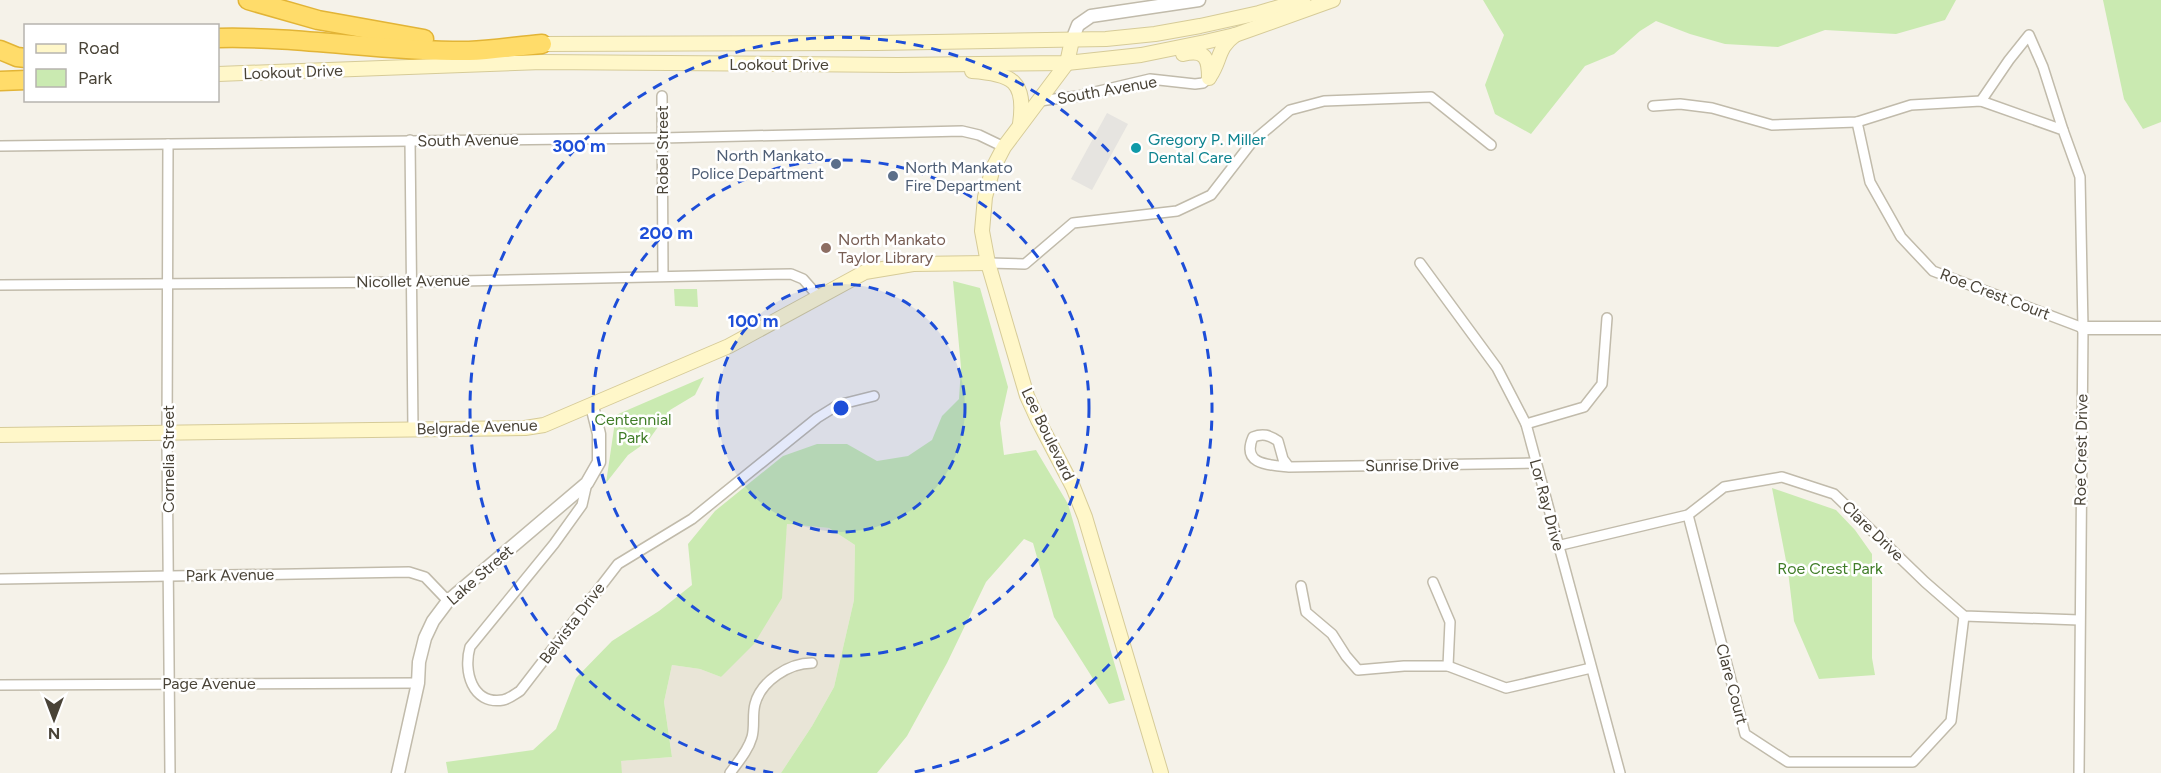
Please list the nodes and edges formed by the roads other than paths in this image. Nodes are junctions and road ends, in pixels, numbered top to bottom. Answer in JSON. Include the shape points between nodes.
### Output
{"nodes":[{"id":1,"x":248,"y":0,"type":"edge"},
{"id":2,"x":1199,"y":0,"type":"edge"},
{"id":3,"x":1303,"y":0,"type":"edge"},
{"id":4,"x":1333,"y":0,"type":"edge"},
{"id":5,"x":1235,"y":35,"type":"junction"},
{"id":6,"x":219,"y":38,"type":"edge"},
{"id":7,"x":1072,"y":40,"type":"junction"},
{"id":8,"x":542,"y":44,"type":"junction"},
{"id":9,"x":0,"y":50,"type":"edge"},
{"id":10,"x":24,"y":58,"type":"edge"},
{"id":11,"x":1107,"y":59,"type":"junction"},
{"id":12,"x":1067,"y":63,"type":"junction"},
{"id":13,"x":898,"y":65,"type":"junction"},
{"id":14,"x":219,"y":74,"type":"edge"},
{"id":15,"x":24,"y":78,"type":"edge"},
{"id":16,"x":1209,"y":78,"type":"junction"},
{"id":17,"x":0,"y":79,"type":"edge"},
{"id":18,"x":662,"y":96,"type":"dead end"},
{"id":19,"x":1039,"y":101,"type":"junction"},
{"id":20,"x":1981,"y":101,"type":"junction"},
{"id":21,"x":1653,"y":106,"type":"dead end"},
{"id":22,"x":1857,"y":122,"type":"junction"},
{"id":23,"x":1019,"y":126,"type":"junction"},
{"id":24,"x":2063,"y":130,"type":"junction"},
{"id":25,"x":662,"y":138,"type":"junction"},
{"id":26,"x":410,"y":140,"type":"junction"},
{"id":27,"x":168,"y":144,"type":"junction"},
{"id":28,"x":1491,"y":145,"type":"dead end"},
{"id":29,"x":0,"y":146,"type":"edge"},
{"id":30,"x":1004,"y":147,"type":"junction"},
{"id":31,"x":987,"y":263,"type":"junction"},
{"id":32,"x":1420,"y":263,"type":"dead end"},
{"id":33,"x":663,"y":276,"type":"junction"},
{"id":34,"x":412,"y":282,"type":"junction"},
{"id":35,"x":168,"y":283,"type":"junction"},
{"id":36,"x":0,"y":285,"type":"edge"},
{"id":37,"x":818,"y":296,"type":"junction"},
{"id":38,"x":1607,"y":318,"type":"dead end"},
{"id":39,"x":2083,"y":328,"type":"junction"},
{"id":40,"x":2161,"y":328,"type":"edge"},
{"id":41,"x":874,"y":396,"type":"dead end"},
{"id":42,"x":592,"y":406,"type":"junction"},
{"id":43,"x":1526,"y":424,"type":"junction"},
{"id":44,"x":413,"y":429,"type":"junction"},
{"id":45,"x":167,"y":432,"type":"junction"},
{"id":46,"x":0,"y":435,"type":"edge"},
{"id":47,"x":1535,"y":463,"type":"junction"},
{"id":48,"x":1289,"y":467,"type":"junction"},
{"id":49,"x":587,"y":483,"type":"junction"},
{"id":50,"x":1688,"y":515,"type":"junction"},
{"id":51,"x":1557,"y":546,"type":"junction"},
{"id":52,"x":168,"y":575,"type":"junction"},
{"id":53,"x":0,"y":579,"type":"edge"},
{"id":54,"x":1433,"y":582,"type":"dead end"},
{"id":55,"x":1302,"y":586,"type":"dead end"},
{"id":56,"x":448,"y":601,"type":"junction"},
{"id":57,"x":1964,"y":616,"type":"junction"},
{"id":58,"x":2079,"y":620,"type":"junction"},
{"id":59,"x":812,"y":663,"type":"dead end"},
{"id":60,"x":1448,"y":666,"type":"junction"},
{"id":61,"x":1591,"y":668,"type":"junction"},
{"id":62,"x":418,"y":683,"type":"junction"},
{"id":63,"x":169,"y":684,"type":"junction"},
{"id":64,"x":0,"y":685,"type":"edge"},
{"id":65,"x":170,"y":773,"type":"edge"},
{"id":66,"x":398,"y":773,"type":"edge"},
{"id":67,"x":730,"y":773,"type":"edge"},
{"id":68,"x":1161,"y":773,"type":"edge"},
{"id":69,"x":1620,"y":773,"type":"edge"},
{"id":70,"x":2079,"y":773,"type":"edge"}],
"edges":[{"from":1,"to":8,"type":"highway","via":[[318,20],[392,34],[467,43]]},
{"from":2,"to":7,"type":"street","via":[[1091,16],[1078,25]]},
{"from":3,"to":7,"type":"main road","name":"Lookout Drive","via":[[1155,34]]},
{"from":4,"to":5,"type":"main road","name":"Lookout Drive"},
{"from":5,"to":11,"type":"main road","name":"Lookout Drive"},
{"from":5,"to":16,"type":"main road","via":[[1220,49]]},
{"from":6,"to":8,"type":"highway","via":[[470,51]]},
{"from":7,"to":8,"type":"main road","name":"Lookout Drive"},
{"from":7,"to":12,"type":"main road","name":"Lee Boulevard"},
{"from":9,"to":10,"type":"highway"},
{"from":11,"to":12,"type":"main road","name":"Lookout Drive"},
{"from":11,"to":16,"type":"main road","via":[[1142,61],[1199,52],[1209,65]]},
{"from":12,"to":13,"type":"main road","name":"Lookout Drive"},
{"from":12,"to":19,"type":"main road","name":"Lee Boulevard"},
{"from":13,"to":14,"type":"main road","name":"Lookout Drive","via":[[542,62]]},
{"from":13,"to":23,"type":"main road","via":[[1005,77],[1021,92]]},
{"from":15,"to":17,"type":"highway"},
{"from":16,"to":19,"type":"street","name":"South Avenue","via":[[1195,84],[1150,78],[1078,96]]},
{"from":18,"to":25,"type":"street","name":"Robel Street"},
{"from":19,"to":23,"type":"main road","name":"Lee Boulevard"},
{"from":20,"to":22,"type":"street","via":[[1911,105]]},
{"from":20,"to":24,"type":"street"},
{"from":20,"to":24,"type":"street","name":"Roe Crest Drive","via":[[2029,35]]},
{"from":21,"to":22,"type":"street","via":[[1712,108],[1772,125]]},
{"from":22,"to":39,"type":"street","name":"Roe Crest Court","via":[[1870,182],[1901,237],[1933,271]]},
{"from":23,"to":30,"type":"main road","name":"Lee Boulevard"},
{"from":24,"to":39,"type":"street","name":"Roe Crest Drive","via":[[2080,177]]},
{"from":25,"to":26,"type":"street","name":"South Avenue"},
{"from":25,"to":30,"type":"street","name":"South Avenue","via":[[962,131]]},
{"from":25,"to":33,"type":"street","name":"Robel Street"},
{"from":26,"to":27,"type":"street","name":"South Avenue"},
{"from":26,"to":34,"type":"street"},
{"from":27,"to":29,"type":"street","name":"South Avenue"},
{"from":27,"to":35,"type":"street","name":"Cornelia Street"},
{"from":28,"to":31,"type":"street","name":"Belgrade Avenue","via":[[1431,98],[1324,101],[1282,116],[1252,141],[1211,195],[1177,211],[1073,223],[1025,264]]},
{"from":30,"to":31,"type":"main road","name":"Lee Boulevard","via":[[985,197],[982,231]]},
{"from":31,"to":37,"type":"main road","name":"Belgrade Avenue","via":[[890,267],[865,272]]},
{"from":31,"to":68,"type":"main road","name":"Lee Boulevard","via":[[1027,396],[1085,517]]},
{"from":32,"to":43,"type":"street","name":"Lor Ray Drive","via":[[1497,368]]},
{"from":33,"to":34,"type":"street","name":"Nicollet Avenue"},
{"from":33,"to":37,"type":"street","name":"Nicollet Avenue","via":[[790,274],[802,279]]},
{"from":34,"to":35,"type":"street","name":"Nicollet Avenue"},
{"from":34,"to":44,"type":"street"},
{"from":35,"to":36,"type":"street","name":"Nicollet Avenue"},
{"from":35,"to":45,"type":"street","name":"Cornelia Street"},
{"from":37,"to":42,"type":"main road","name":"Belgrade Avenue","via":[[729,346]]},
{"from":38,"to":43,"type":"street","via":[[1602,384],[1584,407]]},
{"from":39,"to":40,"type":"street"},
{"from":39,"to":58,"type":"street","name":"Roe Crest Drive"},
{"from":41,"to":49,"type":"street","name":"Belvista Drive","via":[[838,405],[817,418],[692,519],[618,564],[520,691],[504,700],[489,699],[476,691],[468,675],[470,647],[582,505]]},
{"from":42,"to":44,"type":"main road","name":"Belgrade Avenue","via":[[544,425],[525,428]]},
{"from":42,"to":49,"type":"street","name":"Lake Street","via":[[599,434],[599,462]]},
{"from":43,"to":47,"type":"street","name":"Lor Ray Drive"},
{"from":44,"to":45,"type":"main road","name":"Belgrade Avenue"},
{"from":45,"to":46,"type":"main road","name":"Belgrade Avenue"},
{"from":45,"to":52,"type":"street","name":"Cornelia Street"},
{"from":47,"to":48,"type":"street","name":"Sunrise Drive"},
{"from":47,"to":51,"type":"street","name":"Lor Ray Drive"},
{"from":48,"to":48,"type":"street","name":"Sunrise Drive","via":[[1255,460],[1250,454],[1253,437],[1270,435],[1278,441]]},
{"from":49,"to":56,"type":"street","name":"Lake Street"},
{"from":50,"to":51,"type":"street","name":"Clare Drive"},
{"from":50,"to":57,"type":"street","name":"Clare Drive","via":[[1724,487],[1782,477],[1834,494]]},
{"from":50,"to":57,"type":"street","name":"Clare Court","via":[[1745,734],[1788,762],[1913,762],[1951,721]]},
{"from":51,"to":61,"type":"street","name":"Lor Ray Drive"},
{"from":52,"to":53,"type":"street","name":"Park Avenue"},
{"from":52,"to":56,"type":"street","name":"Park Avenue","via":[[409,572],[425,576]]},
{"from":52,"to":63,"type":"street","name":"Cornelia Street"},
{"from":54,"to":60,"type":"street","via":[[1450,622]]},
{"from":55,"to":60,"type":"street","via":[[1306,612],[1332,634],[1358,670]]},
{"from":56,"to":62,"type":"street","name":"Lake Street","via":[[432,621],[425,638]]},
{"from":57,"to":58,"type":"street"},
{"from":58,"to":70,"type":"street","name":"Roe Crest Drive"},
{"from":59,"to":67,"type":"street","via":[[780,673],[762,692],[756,702],[749,744]]},
{"from":60,"to":61,"type":"street","via":[[1506,688]]},
{"from":61,"to":69,"type":"street","name":"Lor Ray Drive"},
{"from":62,"to":63,"type":"street","name":"Page Avenue"},
{"from":62,"to":66,"type":"street","name":"Lake Street"},
{"from":63,"to":64,"type":"street","name":"Page Avenue"},
{"from":63,"to":65,"type":"street","name":"Cornelia Street"}]}
